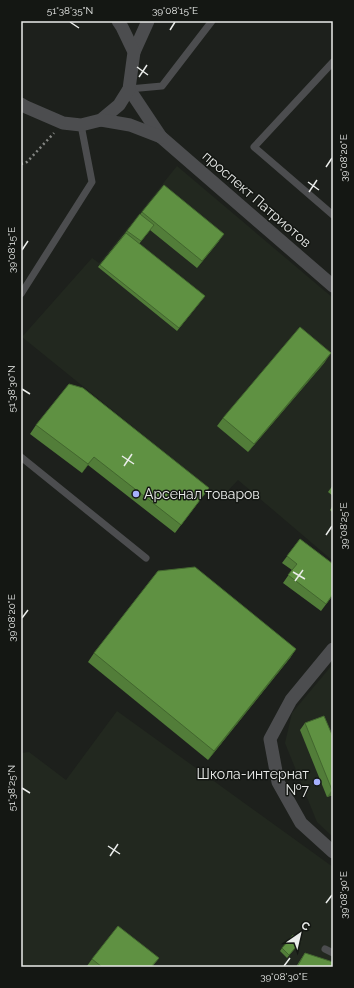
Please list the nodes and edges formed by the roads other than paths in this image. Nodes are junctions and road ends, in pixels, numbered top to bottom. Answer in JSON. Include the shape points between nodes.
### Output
{"nodes":[{"id":1,"x":118,"y":21,"type":"edge"},
{"id":2,"x":148,"y":21,"type":"edge"},
{"id":3,"x":212,"y":21,"type":"edge"},
{"id":4,"x":134,"y":52,"type":"junction"},
{"id":5,"x":333,"y":62,"type":"edge"},
{"id":6,"x":129,"y":89,"type":"junction"},
{"id":7,"x":21,"y":104,"type":"edge"},
{"id":8,"x":101,"y":120,"type":"junction"},
{"id":9,"x":81,"y":126,"type":"junction"},
{"id":10,"x":161,"y":137,"type":"junction"},
{"id":11,"x":333,"y":215,"type":"edge"},
{"id":12,"x":333,"y":286,"type":"edge"},
{"id":13,"x":21,"y":294,"type":"edge"},
{"id":14,"x":21,"y":456,"type":"edge"},
{"id":15,"x":146,"y":558,"type":"dead end"},
{"id":16,"x":333,"y":649,"type":"edge"},
{"id":17,"x":333,"y":852,"type":"edge"},
{"id":18,"x":325,"y":949,"type":"dead end"},
{"id":19,"x":333,"y":953,"type":"edge"}],
"edges":[{"from":1,"to":4,"type":"street"},
{"from":2,"to":4,"type":"street"},
{"from":3,"to":6,"type":"lane","via":[[162,86]]},
{"from":4,"to":6,"type":"street"},
{"from":5,"to":11,"type":"lane","via":[[254,146]]},
{"from":6,"to":8,"type":"street","via":[[119,105]]},
{"from":6,"to":10,"type":"street","name":"проспект Патриотов"},
{"from":7,"to":9,"type":"street","via":[[63,123]]},
{"from":8,"to":9,"type":"street"},
{"from":8,"to":10,"type":"street","name":"проспект Патриотов","via":[[130,125]]},
{"from":9,"to":13,"type":"lane","via":[[92,182]]},
{"from":10,"to":12,"type":"street","name":"проспект Патриотов"},
{"from":14,"to":15,"type":"lane"},
{"from":16,"to":17,"type":"street","via":[[291,700],[270,739],[278,782],[301,823]]},
{"from":18,"to":19,"type":"lane"}]}
